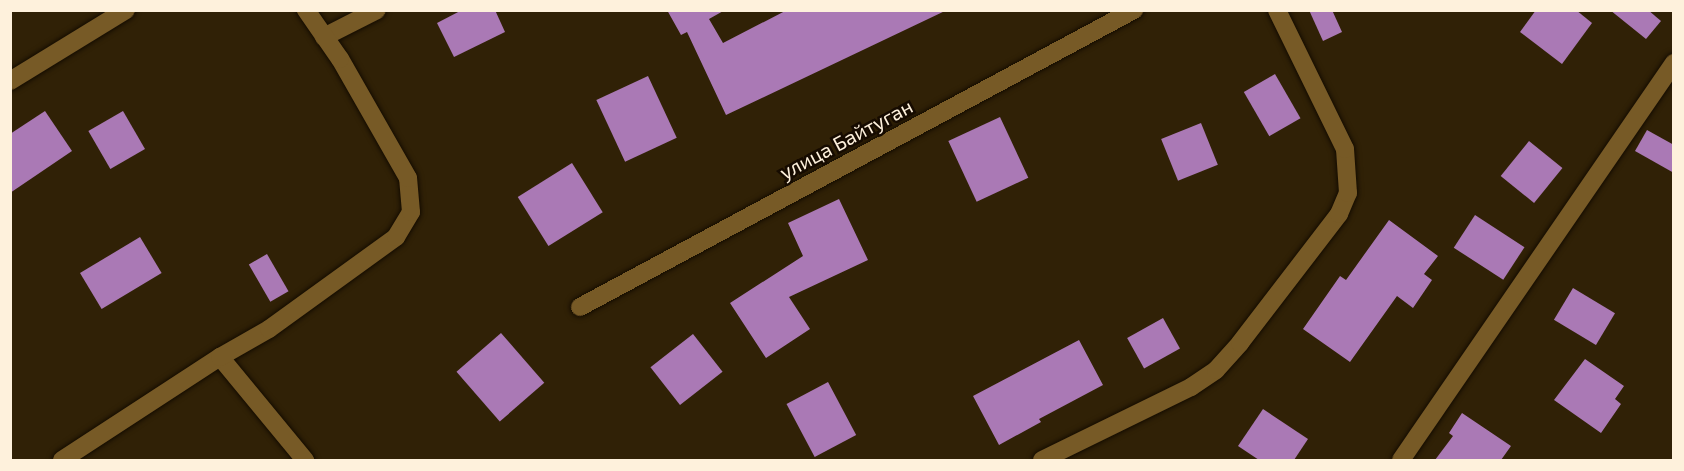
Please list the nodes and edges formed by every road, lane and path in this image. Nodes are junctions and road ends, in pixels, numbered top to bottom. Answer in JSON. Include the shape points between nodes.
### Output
{"nodes":[{"id":1,"x":126,"y":10,"type":"edge"},
{"id":2,"x":306,"y":10,"type":"edge"},
{"id":3,"x":377,"y":10,"type":"edge"},
{"id":4,"x":1134,"y":10,"type":"edge"},
{"id":5,"x":1277,"y":10,"type":"edge"},
{"id":6,"x":324,"y":37,"type":"junction"},
{"id":7,"x":1674,"y":63,"type":"edge"},
{"id":8,"x":10,"y":81,"type":"edge"},
{"id":9,"x":580,"y":307,"type":"dead end"},
{"id":10,"x":220,"y":357,"type":"junction"},
{"id":11,"x":62,"y":460,"type":"edge"},
{"id":12,"x":305,"y":460,"type":"edge"},
{"id":13,"x":1042,"y":460,"type":"edge"},
{"id":14,"x":1401,"y":460,"type":"edge"}],
"edges":[{"from":1,"to":8,"type":"street"},
{"from":2,"to":6,"type":"street"},
{"from":3,"to":6,"type":"street"},
{"from":4,"to":9,"type":"street","name":"улица Байтуган"},
{"from":5,"to":13,"type":"street","via":[[1346,149],[1348,193],[1339,214],[1216,370],[1191,387]]},
{"from":6,"to":10,"type":"street","via":[[408,178],[411,212],[396,237],[269,329]]},
{"from":7,"to":14,"type":"street"},
{"from":10,"to":11,"type":"street"},
{"from":10,"to":12,"type":"street"}]}
